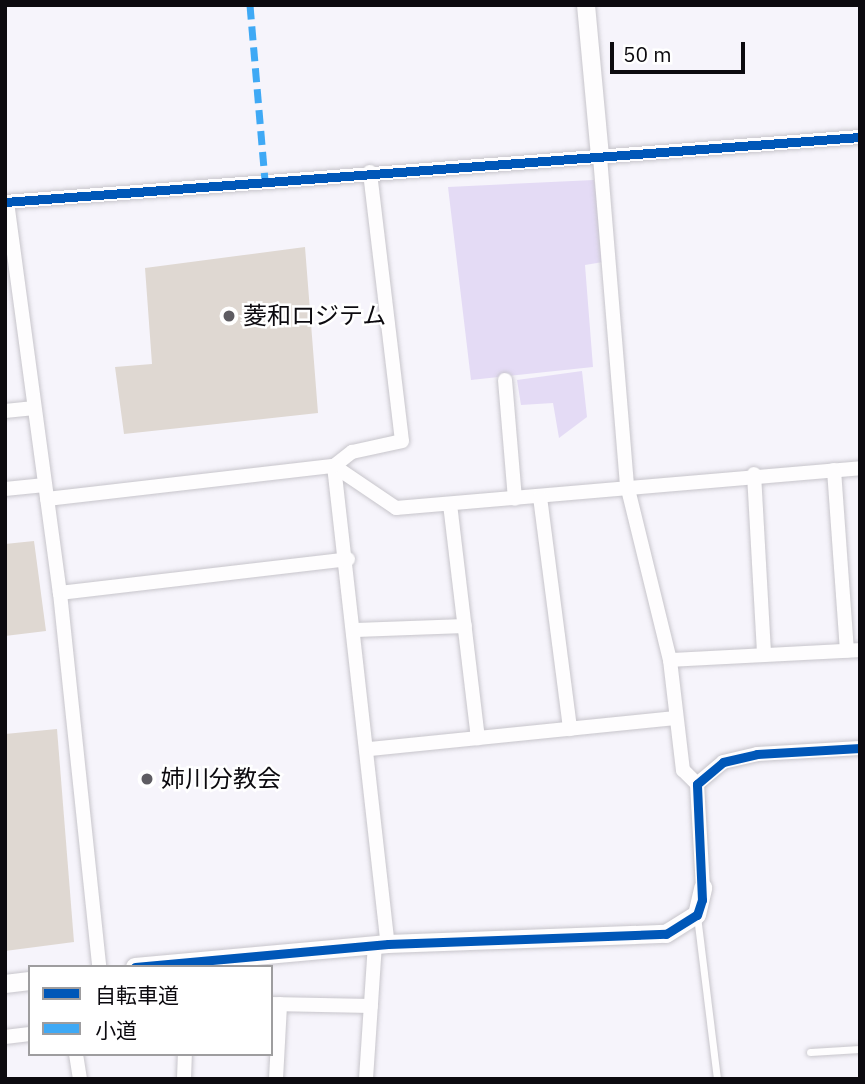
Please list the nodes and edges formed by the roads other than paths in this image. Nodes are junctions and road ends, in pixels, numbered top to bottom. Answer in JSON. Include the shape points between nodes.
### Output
{"nodes":[{"id":1,"x":586,"y":5,"type":"edge"},
{"id":2,"x":860,"y":137,"type":"edge"},
{"id":3,"x":600,"y":157,"type":"junction"},
{"id":4,"x":370,"y":172,"type":"junction"},
{"id":5,"x":6,"y":202,"type":"edge"},
{"id":6,"x":21,"y":317,"type":"junction"},
{"id":7,"x":5,"y":319,"type":"edge"},
{"id":8,"x":505,"y":380,"type":"dead end"},
{"id":9,"x":32,"y":408,"type":"junction"},
{"id":10,"x":5,"y":411,"type":"edge"},
{"id":11,"x":334,"y":466,"type":"junction"},
{"id":12,"x":860,"y":468,"type":"edge"},
{"id":13,"x":834,"y":470,"type":"junction"},
{"id":14,"x":754,"y":474,"type":"junction"},
{"id":15,"x":627,"y":485,"type":"junction"},
{"id":16,"x":5,"y":489,"type":"edge"},
{"id":17,"x":46,"y":492,"type":"junction"},
{"id":18,"x":540,"y":497,"type":"junction"},
{"id":19,"x":515,"y":499,"type":"junction"},
{"id":20,"x":450,"y":504,"type":"junction"},
{"id":21,"x":348,"y":559,"type":"junction"},
{"id":22,"x":60,"y":593,"type":"junction"},
{"id":23,"x":465,"y":626,"type":"junction"},
{"id":24,"x":356,"y":630,"type":"junction"},
{"id":25,"x":854,"y":651,"type":"edge"},
{"id":26,"x":764,"y":653,"type":"junction"},
{"id":27,"x":670,"y":660,"type":"junction"},
{"id":28,"x":675,"y":718,"type":"junction"},
{"id":29,"x":570,"y":729,"type":"junction"},
{"id":30,"x":478,"y":738,"type":"junction"},
{"id":31,"x":860,"y":748,"type":"edge"},
{"id":32,"x":370,"y":750,"type":"junction"},
{"id":33,"x":697,"y":784,"type":"junction"},
{"id":34,"x":703,"y":888,"type":"joint"},
{"id":35,"x":697,"y":915,"type":"junction"},
{"id":36,"x":381,"y":944,"type":"junction"},
{"id":37,"x":178,"y":964,"type":"edge"},
{"id":38,"x":99,"y":965,"type":"edge"},
{"id":39,"x":28,"y":981,"type":"edge"},
{"id":40,"x":5,"y":984,"type":"edge"},
{"id":41,"x":276,"y":1004,"type":"edge"},
{"id":42,"x":371,"y":1006,"type":"junction"},
{"id":43,"x":28,"y":1034,"type":"edge"},
{"id":44,"x":5,"y":1037,"type":"edge"},
{"id":45,"x":860,"y":1049,"type":"edge"},
{"id":46,"x":810,"y":1052,"type":"dead end"},
{"id":47,"x":76,"y":1056,"type":"edge"},
{"id":48,"x":185,"y":1056,"type":"edge"},
{"id":49,"x":80,"y":1079,"type":"edge"},
{"id":50,"x":184,"y":1079,"type":"edge"},
{"id":51,"x":276,"y":1079,"type":"edge"},
{"id":52,"x":366,"y":1079,"type":"edge"},
{"id":53,"x":717,"y":1079,"type":"edge"}],
"edges":[{"from":1,"to":3,"type":"street"},
{"from":2,"to":3,"type":"street"},
{"from":3,"to":4,"type":"street"},
{"from":3,"to":15,"type":"street"},
{"from":4,"to":5,"type":"street"},
{"from":4,"to":11,"type":"street","via":[[402,441],[352,452]]},
{"from":5,"to":6,"type":"street"},
{"from":6,"to":7,"type":"street"},
{"from":6,"to":9,"type":"street"},
{"from":8,"to":19,"type":"street"},
{"from":9,"to":10,"type":"street"},
{"from":9,"to":17,"type":"street"},
{"from":11,"to":17,"type":"street"},
{"from":11,"to":20,"type":"street","via":[[396,508]]},
{"from":11,"to":21,"type":"street"},
{"from":12,"to":13,"type":"street"},
{"from":13,"to":14,"type":"street"},
{"from":13,"to":25,"type":"street"},
{"from":14,"to":15,"type":"street"},
{"from":14,"to":26,"type":"street"},
{"from":15,"to":18,"type":"street"},
{"from":15,"to":27,"type":"street"},
{"from":16,"to":17,"type":"street"},
{"from":17,"to":22,"type":"street"},
{"from":18,"to":19,"type":"street"},
{"from":18,"to":29,"type":"street"},
{"from":19,"to":20,"type":"street"},
{"from":20,"to":23,"type":"street"},
{"from":21,"to":22,"type":"street"},
{"from":21,"to":24,"type":"street"},
{"from":22,"to":38,"type":"street"},
{"from":23,"to":24,"type":"street"},
{"from":23,"to":30,"type":"street"},
{"from":24,"to":32,"type":"street"},
{"from":25,"to":26,"type":"street"},
{"from":26,"to":27,"type":"street"},
{"from":27,"to":28,"type":"street"},
{"from":28,"to":29,"type":"street"},
{"from":28,"to":33,"type":"street","via":[[683,770]]},
{"from":29,"to":30,"type":"street"},
{"from":30,"to":32,"type":"street"},
{"from":31,"to":33,"type":"street","via":[[757,754],[723,762]]},
{"from":32,"to":36,"type":"street"},
{"from":33,"to":34,"type":"street"},
{"from":34,"to":35,"type":"street"},
{"from":35,"to":36,"type":"street","via":[[666,934]]},
{"from":35,"to":53,"type":"lane"},
{"from":36,"to":37,"type":"street"},
{"from":36,"to":42,"type":"street"},
{"from":39,"to":40,"type":"street"},
{"from":41,"to":42,"type":"street"},
{"from":41,"to":51,"type":"street"},
{"from":42,"to":52,"type":"street"},
{"from":43,"to":44,"type":"street"},
{"from":45,"to":46,"type":"lane"},
{"from":47,"to":49,"type":"street"},
{"from":48,"to":50,"type":"street"}]}
